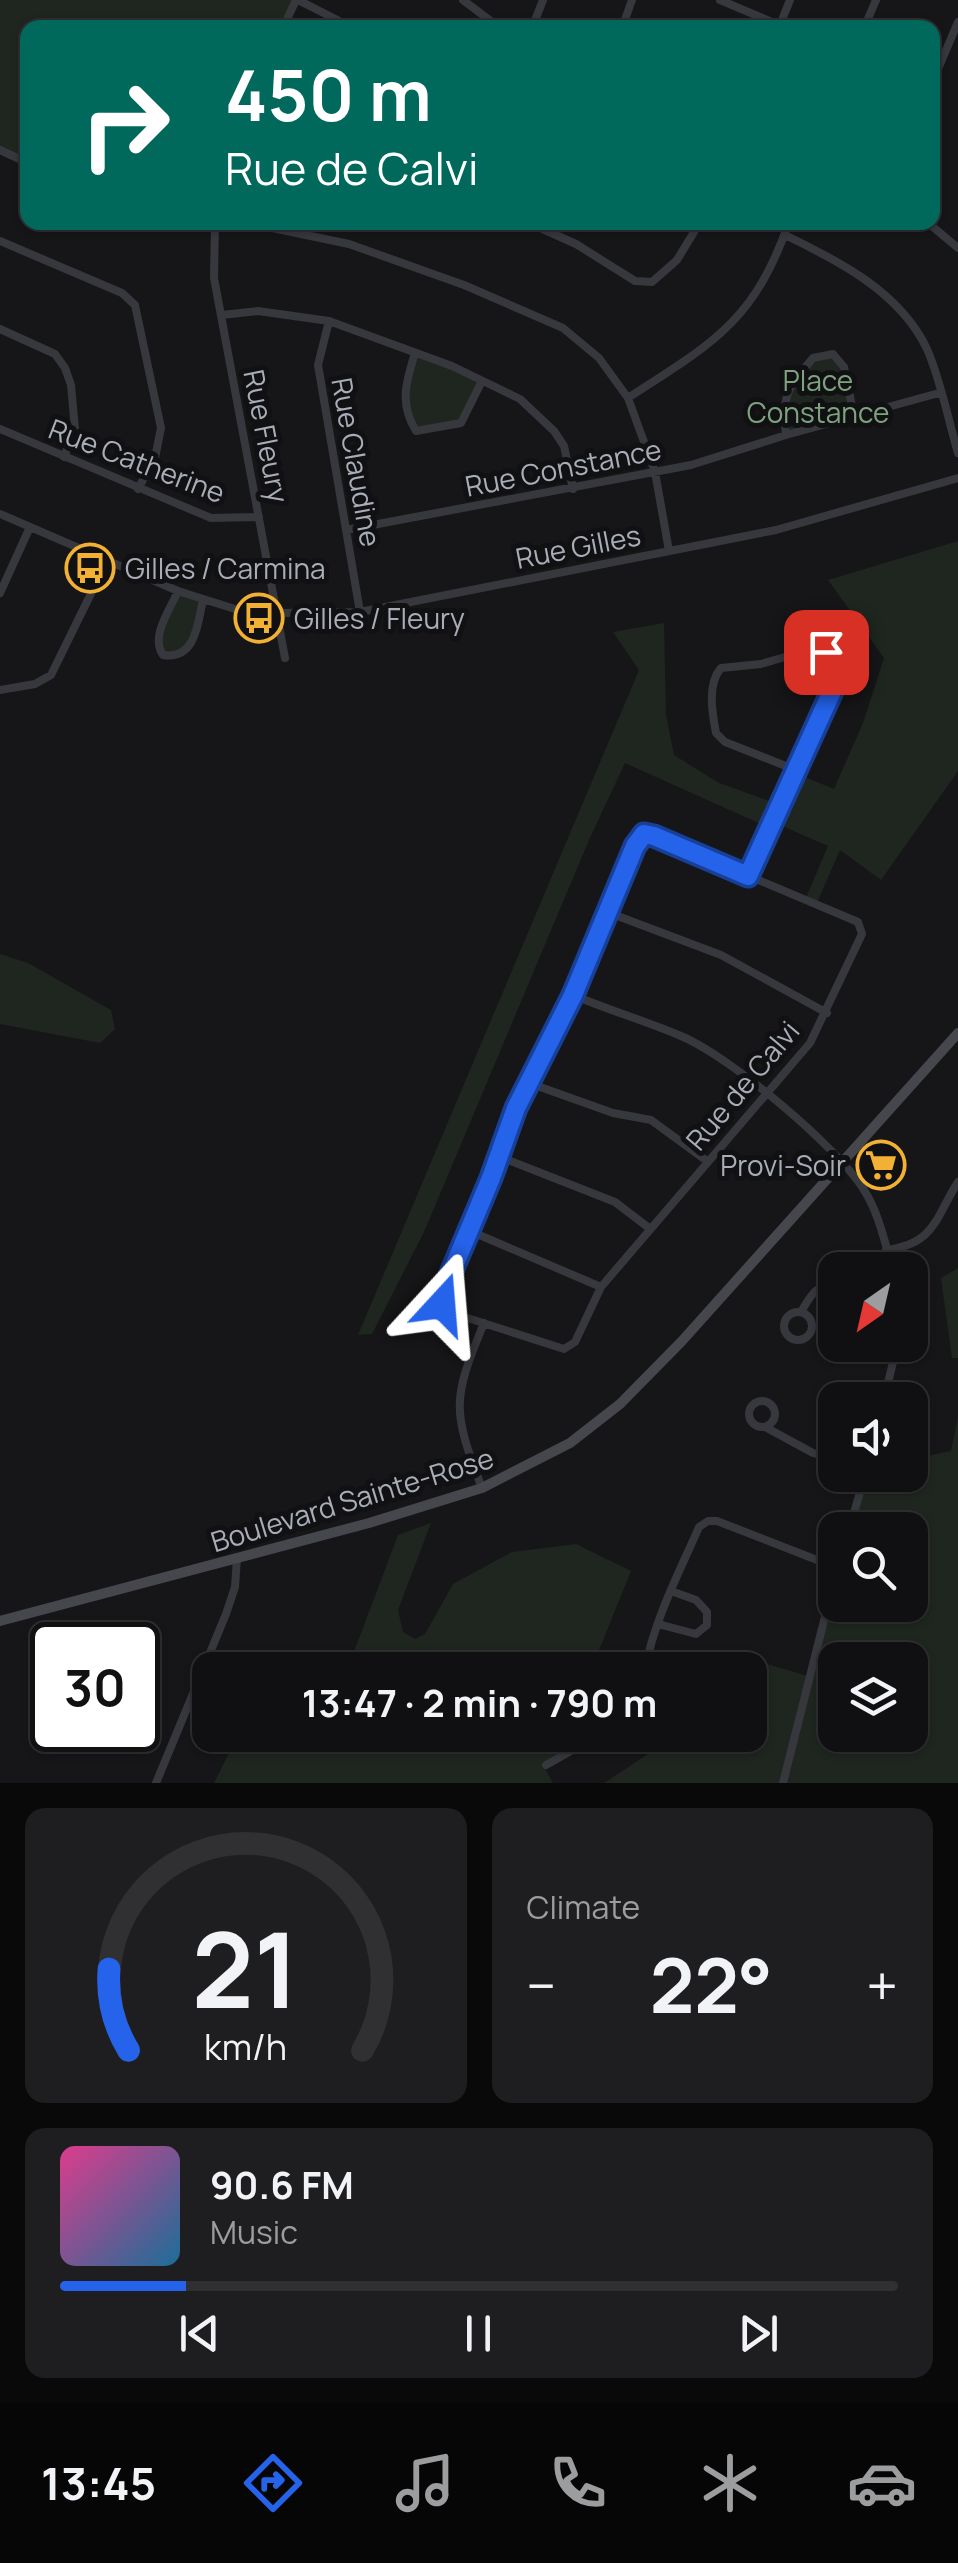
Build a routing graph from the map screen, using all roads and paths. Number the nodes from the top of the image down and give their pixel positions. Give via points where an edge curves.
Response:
1 (297, 0) edge
2 (463, 0) edge
3 (720, 0) edge
4 (484, 16) junction
5 (338, 20) edge
6 (481, 20) edge
7 (489, 20) edge
8 (768, 20) edge
9 (958, 22) edge
10 (940, 64) edge
11 (215, 230) edge
12 (305, 230) edge
13 (545, 230) edge
14 (695, 230) edge
15 (787, 230) edge
16 (958, 232) edge
17 (785, 236) junction
18 (0, 241) edge
19 (955, 244) edge
20 (222, 316) junction
21 (328, 321) junction
22 (0, 329) edge
23 (416, 353) junction
24 (482, 381) junction
25 (939, 393) junction
26 (628, 398) junction
27 (854, 416) junction
28 (0, 429) edge
29 (786, 435) junction
30 (958, 453) edge
31 (64, 458) junction
32 (654, 472) junction
33 (958, 478) edge
34 (573, 489) junction
35 (138, 490) junction
36 (0, 514) edge
37 (260, 517) junction
38 (30, 527) junction
39 (346, 530) junction
40 (669, 551) junction
41 (108, 561) junction
42 (178, 591) junction
43 (0, 594) edge
44 (202, 599) junction
45 (276, 612) junction
46 (360, 612) junction
47 (286, 658) dead end
48 (0, 690) edge
49 (796, 770) junction
50 (748, 876) junction
51 (608, 912) junction
52 (573, 995) junction
53 (827, 1014) junction
54 (958, 1033) edge
55 (529, 1083) junction
56 (767, 1093) junction
57 (498, 1156) junction
58 (707, 1161) junction
59 (842, 1163) junction
60 (958, 1182) edge
61 (649, 1228) junction
62 (470, 1231) junction
63 (886, 1250) joint
64 (601, 1287) junction
65 (818, 1287) edge
66 (801, 1312) dead end
67 (484, 1323) junction
68 (765, 1427) dead end
69 (818, 1455) edge
70 (482, 1488) junction
71 (237, 1558) junction
72 (818, 1560) edge
73 (671, 1591) junction
74 (0, 1621) edge
75 (824, 1622) edge
76 (658, 1624) junction
77 (650, 1652) edge
78 (569, 1752) edge
79 (546, 1765) dead end
80 (156, 1783) edge
81 (784, 1783) edge

1 - 5 street
2 - 4 street
3 - 8 street
4 - 6 street
4 - 7 street
9 - 10 street
11 - 20 street, Rue Fleury
12 - 26 street via 448,279 562,328 599,358
13 - 14 street via 636,281 652,282 677,260
15 - 17 street
16 - 19 street
17 - 25 street via 871,284 901,310 928,351
17 - 26 street via 748,307 709,346
18 - 35 street via 122,293 135,305 161,428
20 - 21 street via 258,310
20 - 37 street, Rue Fleury
21 - 23 street
21 - 39 street, Rue Claudine via 318,365
22 - 31 street via 55,354 65,368 75,429
23 - 24 street
23 - 24 street via 403,392 416,431 461,423
24 - 34 street via 520,399 554,431
25 - 27 street, Rue Constance
25 - 30 street
26 - 32 street
27 - 29 street, Rue Constance
27 - 29 street via 844,367 833,354 813,358 782,405
28 - 31 street, Rue Catherine
29 - 32 street, Rue Constance
31 - 35 street, Rue Catherine
32 - 34 street, Rue Constance
32 - 40 street
33 - 40 street, Rue Gilles via 776,530
34 - 39 street, Rue Constance
35 - 37 street, Rue Catherine via 211,518
36 - 38 street, Rue Gilles
37 - 45 street, Rue Fleury
38 - 41 street, Rue Gilles
38 - 43 street
39 - 46 street, Rue Claudine
40 - 46 street, Rue Gilles
41 - 42 street, Rue Gilles
41 - 48 street via 51,675
42 - 44 street, Rue Gilles
42 - 44 street via 158,635 163,655 186,651
44 - 45 street, Rue Gilles
45 - 46 street, Rue Gilles
45 - 47 street, Rue Fleury
49 - 49 street via 838,678 838,662 814,649 721,668 712,692 716,733
49 - 50 street
50 - 51 street, Rue de Calvi via 644,834
50 - 53 street, Rue de Calvi via 862,927
51 - 52 street, Rue de Calvi
51 - 53 street via 722,955
52 - 55 street, Rue de Calvi
52 - 56 street via 684,1037
53 - 56 street, Rue de Calvi
54 - 59 street, Boulevard Sainte-Rose
55 - 57 street, Rue de Calvi
55 - 58 street via 651,1120
56 - 58 street, Rue de Calvi
56 - 59 street
57 - 61 street via 616,1202
57 - 62 street, Rue de Calvi
58 - 61 street, Rue de Calvi
59 - 63 street via 866,1194
59 - 70 street, Boulevard Sainte-Rose via 620,1404 570,1443
60 - 63 street via 926,1236
61 - 64 street, Rue de Calvi
62 - 64 street
62 - 67 street, Rue de Calvi via 442,1304
64 - 67 street, Rue de Calvi via 570,1347
65 - 66 street
67 - 70 street via 458,1406
68 - 69 street
70 - 71 street, Boulevard Sainte-Rose
71 - 74 street, Boulevard Sainte-Rose
71 - 80 street via 226,1614
72 - 73 street via 708,1521 699,1527
73 - 76 street
73 - 76 street via 696,1600 707,1612 707,1626 696,1634
75 - 81 street
76 - 77 street
78 - 79 street

